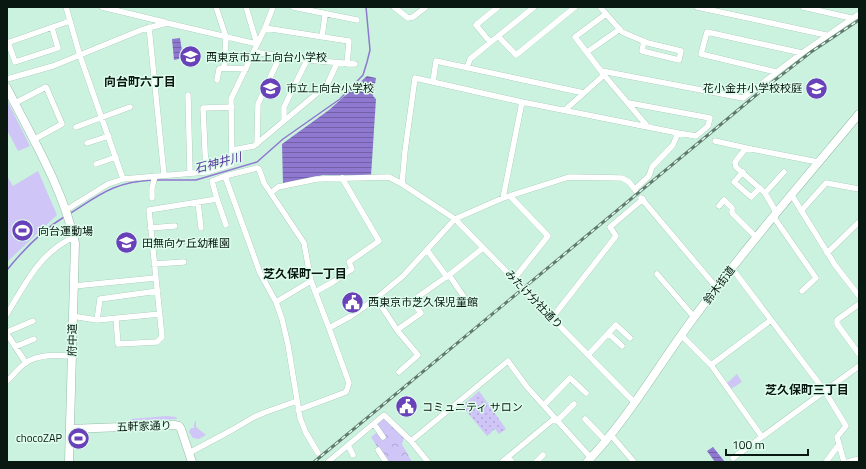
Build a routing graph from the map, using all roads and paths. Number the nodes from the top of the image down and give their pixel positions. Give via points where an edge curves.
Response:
1 (66, 7) edge
2 (102, 7) edge
3 (216, 7) edge
4 (246, 7) edge
5 (272, 7) edge
6 (293, 7) edge
7 (394, 7) edge
8 (426, 7) edge
9 (498, 7) edge
10 (534, 7) edge
11 (575, 7) edge
12 (600, 7) edge
13 (696, 7) edge
14 (803, 7) edge
15 (830, 7) edge
16 (809, 8) edge
17 (824, 12) junction
18 (325, 14) junction
19 (606, 14) junction
20 (859, 14) edge
21 (851, 18) junction
22 (357, 20) dead end
23 (70, 21) junction
24 (167, 23) junction
25 (149, 27) junction
26 (52, 28) junction
27 (265, 28) junction
28 (620, 29) junction
29 (826, 35) junction
30 (498, 36) junction
31 (226, 37) junction
32 (322, 37) junction
33 (644, 41) junction
34 (490, 42) junction
35 (8, 43) edge
36 (257, 44) junction
37 (254, 52) junction
38 (587, 52) junction
39 (802, 52) junction
40 (80, 56) junction
41 (280, 56) junction
42 (307, 60) junction
43 (337, 63) junction
44 (347, 64) junction
45 (355, 64) dead end
46 (224, 68) junction
47 (467, 68) junction
48 (246, 69) junction
49 (776, 72) junction
50 (603, 73) junction
51 (7, 79) edge
52 (217, 80) dead end
53 (433, 82) junction
54 (7, 88) edge
55 (584, 93) junction
56 (188, 95) dead end
57 (522, 102) junction
58 (15, 103) junction
59 (629, 103) junction
60 (130, 107) dead end
61 (232, 107) junction
62 (565, 110) junction
63 (859, 114) edge
64 (102, 118) junction
65 (284, 120) junction
66 (76, 127) dead end
67 (648, 127) junction
68 (678, 133) junction
69 (109, 136) junction
70 (33, 140) junction
71 (714, 141) dead end
72 (86, 143) dead end
73 (257, 144) junction
74 (746, 148) junction
75 (232, 150) junction
76 (116, 157) junction
77 (818, 162) junction
78 (96, 164) dead end
79 (206, 172) junction
80 (743, 172) junction
81 (784, 172) dead end
82 (190, 173) junction
83 (164, 175) junction
84 (155, 176) junction
85 (224, 176) junction
86 (342, 178) junction
87 (124, 179) junction
88 (402, 184) junction
89 (760, 188) junction
90 (859, 190) edge
91 (271, 193) junction
92 (765, 193) junction
93 (791, 194) junction
94 (510, 196) junction
95 (152, 198) dead end
96 (503, 198) junction
97 (216, 199) junction
98 (198, 202) junction
99 (719, 206) dead end
100 (801, 211) junction
101 (67, 213) junction
102 (775, 214) junction
103 (455, 219) junction
104 (859, 222) edge
105 (226, 225) dead end
106 (175, 226) dead end
107 (150, 228) junction
108 (201, 228) dead end
109 (74, 237) junction
110 (756, 238) junction
111 (182, 242) dead end
112 (152, 245) junction
113 (483, 248) junction
114 (427, 250) junction
115 (827, 253) junction
116 (184, 262) dead end
117 (154, 264) junction
118 (731, 268) junction
119 (657, 274) dead end
120 (448, 276) junction
121 (155, 278) junction
122 (514, 279) junction
123 (311, 281) junction
124 (74, 286) junction
125 (716, 287) junction
126 (158, 291) junction
127 (802, 291) dead end
128 (315, 292) junction
129 (859, 296) edge
130 (376, 298) junction
131 (466, 300) dead end
132 (276, 302) junction
133 (859, 304) edge
134 (7, 314) edge
135 (160, 314) junction
136 (72, 316) junction
137 (694, 317) junction
138 (552, 318) junction
139 (116, 319) junction
140 (97, 320) junction
141 (771, 320) junction
142 (33, 321) dead end
143 (329, 328) junction
144 (397, 330) junction
145 (7, 333) edge
146 (608, 333) junction
147 (681, 335) junction
148 (630, 338) dead end
149 (34, 339) dead end
150 (15, 346) junction
151 (622, 346) dead end
152 (859, 354) edge
153 (588, 355) junction
154 (71, 356) junction
155 (26, 363) junction
156 (711, 365) junction
157 (859, 366) edge
158 (399, 372) dead end
159 (7, 381) edge
160 (824, 390) junction
161 (586, 393) dead end
162 (297, 401) junction
163 (634, 402) junction
164 (574, 404) dead end
165 (544, 405) junction
166 (298, 410) junction
167 (556, 419) junction
168 (585, 419) dead end
169 (374, 424) junction
170 (70, 429) junction
171 (383, 436) dead end
172 (762, 437) junction
173 (608, 438) junction
174 (411, 441) junction
175 (348, 445) junction
176 (840, 446) junction
177 (378, 450) dead end
178 (189, 453) junction
179 (318, 453) dead end
180 (353, 455) dead end
181 (543, 455) dead end
182 (733, 458) dead end
183 (859, 459) edge
184 (510, 460) edge
185 (589, 460) edge
186 (67, 462) edge
187 (192, 462) edge
188 (326, 462) edge
189 (386, 462) edge
190 (428, 462) edge
191 (502, 462) edge
192 (536, 462) edge
193 (634, 462) edge
194 (826, 462) edge
195 (844, 462) edge
196 (848, 462) edge

1 - 23 street
2 - 24 street
3 - 31 street
4 - 36 street
5 - 27 street
6 - 18 street
7 - 8 street via 408,18
9 - 34 street via 476,25
10 - 30 street
11 - 30 street via 516,55
12 - 19 street
13 - 29 street
14 - 16 street
15 - 17 street
16 - 17 street
17 - 21 street
18 - 22 street
18 - 32 street
19 - 28 street
19 - 38 street via 575,38
20 - 21 street
21 - 29 street
23 - 26 street
23 - 40 street
24 - 25 street
24 - 31 street
25 - 40 street
25 - 83 street
26 - 35 street
26 - 35 street via 58,48 15,62
27 - 32 street
27 - 36 street
28 - 33 street
28 - 38 street
29 - 39 street
30 - 34 street
31 - 36 street
31 - 46 street
32 - 44 street via 349,41
33 - 33 street via 642,51 679,60 681,51
34 - 47 street via 470,59
36 - 37 street
37 - 41 street
37 - 48 street
38 - 50 street
39 - 49 street
39 - 49 street via 707,32 701,54
40 - 51 street
40 - 64 street
41 - 42 street
41 - 73 street via 258,104
42 - 43 street
42 - 65 street via 284,106
43 - 44 street
43 - 65 street via 327,85
44 - 45 street
46 - 48 street
46 - 52 street via 218,70
47 - 53 street via 436,61
47 - 55 street
48 - 61 street via 231,98
49 - 50 street via 743,98
50 - 55 street
50 - 59 street
53 - 57 street
53 - 88 street via 415,78
54 - 58 street, 府中道
55 - 62 street
56 - 82 street
57 - 62 street
57 - 96 street
58 - 70 street, 府中道
58 - 70 street via 46,87 62,124
59 - 67 street
59 - 68 street via 710,118 708,126 696,136
60 - 64 street
61 - 75 street
61 - 79 street via 203,108
62 - 67 street
63 - 77 street, 鈴木街道
64 - 66 street
64 - 69 street
65 - 73 street
67 - 68 street
68 - 94 street via 673,145 635,190 622,178 569,177
69 - 72 street
69 - 76 street
70 - 101 street, 府中道
71 - 74 street
73 - 75 street
74 - 77 street
74 - 80 street via 735,162 736,167
75 - 79 street via 232,164
76 - 78 street
76 - 87 street
77 - 93 street, 鈴木街道
79 - 82 street
80 - 89 street
80 - 89 street via 734,182 751,197
81 - 92 street
82 - 83 street
83 - 84 street
84 - 87 street
84 - 95 street
85 - 91 street via 257,168
85 - 97 street via 212,181
85 - 132 street via 260,273
86 - 88 street, みたけ分社通り via 389,177
86 - 91 street, みたけ分社通り via 317,179 278,186
86 - 128 street via 379,241 348,262 352,268
87 - 101 street via 108,184
88 - 103 street, みたけ分社通り
89 - 92 street
90 - 100 street via 826,183
91 - 123 street via 304,243
92 - 102 street
93 - 100 street
93 - 102 street, 鈴木街道
94 - 96 street
94 - 122 street via 548,236
96 - 103 street
97 - 98 street
97 - 105 street
98 - 107 street via 149,210
98 - 108 street
99 - 110 street via 726,198 732,213
100 - 115 street
101 - 109 street, 府中道
102 - 110 street, 鈴木街道
102 - 127 street via 816,278
103 - 113 street, みたけ分社通り
103 - 114 street
104 - 115 street
106 - 107 street
107 - 112 street
109 - 124 street, 府中道
109 - 134 street via 55,247 38,264
110 - 118 street, 鈴木街道
111 - 112 street
112 - 117 street
113 - 120 street
113 - 122 street, みたけ分社通り
114 - 120 street
114 - 130 street via 403,276
115 - 129 street
116 - 117 street
117 - 121 street
118 - 125 street, 鈴木街道
118 - 141 street
119 - 137 street
120 - 131 street
120 - 144 street via 412,301 421,313
121 - 124 street
121 - 126 street
122 - 138 street, みたけ分社通り
123 - 128 street
123 - 132 street
124 - 136 street, 府中道
125 - 137 street, 鈴木街道
125 - 138 street via 642,198 610,227 616,236
126 - 135 street
126 - 140 street via 100,299
128 - 143 street
130 - 143 street
130 - 144 street
132 - 162 street via 288,345
133 - 152 street via 837,320 836,324
135 - 139 street
135 - 139 street via 162,337 157,342 118,344
136 - 140 street
136 - 154 street, 府中道
137 - 147 street, 鈴木街道
138 - 153 street, みたけ分社通り
139 - 140 street
141 - 156 street
141 - 160 street
142 - 145 street
143 - 166 street via 349,383 346,392
144 - 158 street via 418,355
145 - 150 street
146 - 148 street via 616,325
146 - 151 street
146 - 153 street
147 - 156 street
147 - 163 street, 鈴木街道
149 - 150 street
150 - 155 street
153 - 163 street, みたけ分社通り
154 - 155 street via 49,355
154 - 170 street, 府中道
155 - 159 street
156 - 172 street
157 - 160 street
160 - 172 street
160 - 176 street via 846,426 837,437
161 - 165 street via 570,378
162 - 166 street
162 - 178 street via 254,417
163 - 173 street, 鈴木街道
164 - 167 street
165 - 167 street
165 - 174 street via 508,361
166 - 179 street via 306,433
167 - 184 street
167 - 185 street
168 - 173 street
169 - 171 street
169 - 174 street via 384,415
169 - 175 street
170 - 178 street, 五軒家通り via 179,426
170 - 186 street, 府中道
172 - 182 street
173 - 185 street, 鈴木街道
173 - 193 street
174 - 190 street
175 - 180 street
175 - 188 street
176 - 194 street
176 - 195 street
177 - 189 street
178 - 187 street, 五軒家通り
181 - 192 street
183 - 196 street
184 - 191 street

